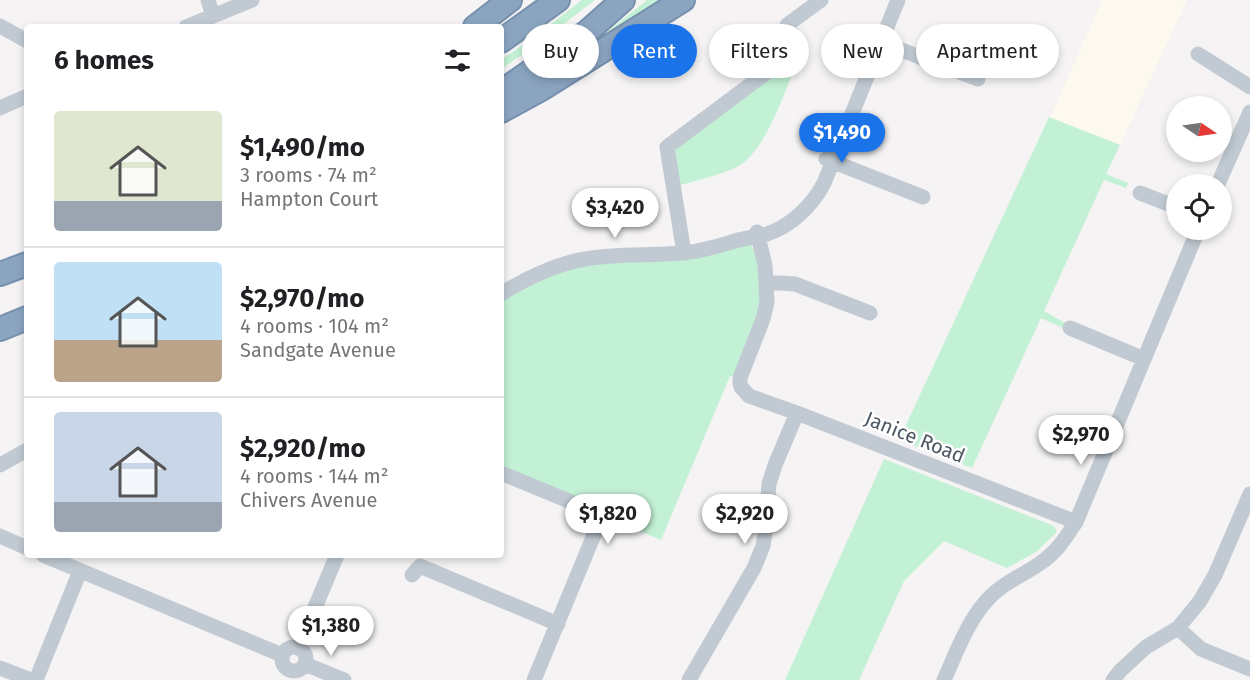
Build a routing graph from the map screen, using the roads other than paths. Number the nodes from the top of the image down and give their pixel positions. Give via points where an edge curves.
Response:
1 (208, 0) edge
2 (252, 0) edge
3 (510, 0) edge
4 (558, 0) edge
5 (623, 0) edge
6 (683, 0) edge
7 (821, 0) edge
8 (888, 0) edge
9 (898, 0) edge
10 (213, 16) junction
11 (193, 24) edge
12 (479, 24) edge
13 (882, 24) edge
14 (886, 24) edge
15 (0, 26) edge
16 (24, 39) edge
17 (504, 39) edge
18 (904, 51) edge
19 (1198, 54) dead end
20 (863, 78) edge
21 (978, 79) dead end
22 (1250, 87) edge
23 (504, 90) edge
24 (24, 97) edge
25 (0, 108) edge
26 (504, 109) edge
27 (1250, 112) edge
28 (830, 161) junction
29 (1222, 174) edge
30 (1140, 193) dead end
31 (923, 197) dead end
32 (1166, 203) edge
33 (754, 235) junction
34 (1194, 240) edge
35 (684, 253) junction
36 (24, 265) edge
37 (0, 274) edge
38 (766, 283) junction
39 (504, 292) edge
40 (870, 313) dead end
41 (24, 319) edge
42 (1070, 328) dead end
43 (0, 329) edge
44 (1144, 359) junction
45 (797, 413) junction
46 (24, 452) edge
47 (0, 465) edge
48 (504, 474) edge
49 (1250, 494) edge
50 (1246, 514) edge
51 (1076, 522) junction
52 (0, 536) edge
53 (24, 547) edge
54 (50, 558) edge
55 (336, 558) edge
56 (417, 565) edge
57 (80, 570) junction
58 (558, 624) junction
59 (1178, 628) junction
60 (298, 648) junction
61 (282, 655) junction
62 (304, 664) junction
63 (0, 668) edge
64 (1250, 669) edge
65 (287, 675) edge
66 (31, 680) edge
67 (36, 680) edge
68 (344, 680) edge
69 (534, 680) edge
70 (689, 680) edge
71 (944, 680) edge
72 (1113, 680) edge

1 - 10 street
2 - 10 street
3 - 12 highway
4 - 17 highway
5 - 23 highway via 587,32
6 - 26 highway
7 - 35 street via 786,25 798,45 795,51 667,147
8 - 13 street
9 - 14 street
10 - 11 street
15 - 16 street
18 - 21 street
19 - 22 street
20 - 28 street
24 - 25 street
27 - 29 street
28 - 31 street
28 - 33 street via 822,187 800,209
30 - 32 street
33 - 35 street
33 - 38 street
34 - 44 street
35 - 39 street via 584,259 541,273
36 - 37 highway
38 - 40 street via 795,284
38 - 45 street, Janice Road via 765,312 740,383 749,396
41 - 43 highway
42 - 44 street
44 - 51 street
45 - 51 street, Janice Road
45 - 70 street via 769,484 763,546
46 - 47 street
48 - 58 street via 588,509 596,519 596,530
49 - 50 street
50 - 59 street via 1200,601
51 - 71 street via 1063,542 1040,564 992,595 965,635
52 - 53 street
54 - 57 street
55 - 60 street
56 - 58 street
57 - 61 street
57 - 67 street
58 - 69 street
59 - 64 street via 1201,649
59 - 72 street via 1146,647
60 - 61 street via 291,647
60 - 62 street via 305,655
61 - 65 street
62 - 65 street
62 - 68 street
63 - 66 street

